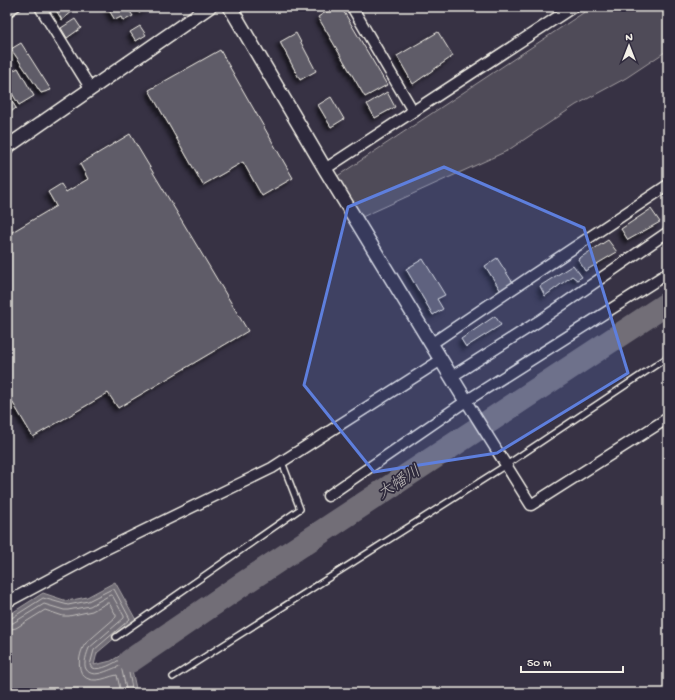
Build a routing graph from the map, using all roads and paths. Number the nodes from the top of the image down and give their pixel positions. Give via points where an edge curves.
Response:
1 (18, 7) edge
2 (40, 7) edge
3 (209, 7) edge
4 (230, 7) edge
5 (352, 7) edge
6 (573, 7) edge
7 (7, 15) edge
8 (92, 89) junction
9 (413, 111) junction
10 (7, 147) edge
11 (325, 169) junction
12 (668, 185) edge
13 (668, 232) edge
14 (668, 273) edge
15 (431, 344) junction
16 (668, 356) edge
17 (441, 360) junction
18 (451, 377) junction
19 (466, 402) junction
20 (668, 418) edge
21 (282, 462) junction
22 (506, 465) junction
23 (328, 496) dead end
24 (7, 602) edge
25 (116, 637) dead end
26 (173, 677) dead end

1 - 7 lane
2 - 8 street
3 - 8 street
4 - 11 street
5 - 9 street
6 - 9 street
8 - 10 street
9 - 11 street
11 - 15 street
12 - 15 street
13 - 18 street via 539,321
14 - 19 street
15 - 17 street
16 - 22 lane
17 - 18 street
17 - 21 street
18 - 19 street
19 - 22 street
19 - 23 street
20 - 22 street via 531,505
21 - 24 street via 104,550
21 - 25 lane via 300,509
22 - 26 lane

